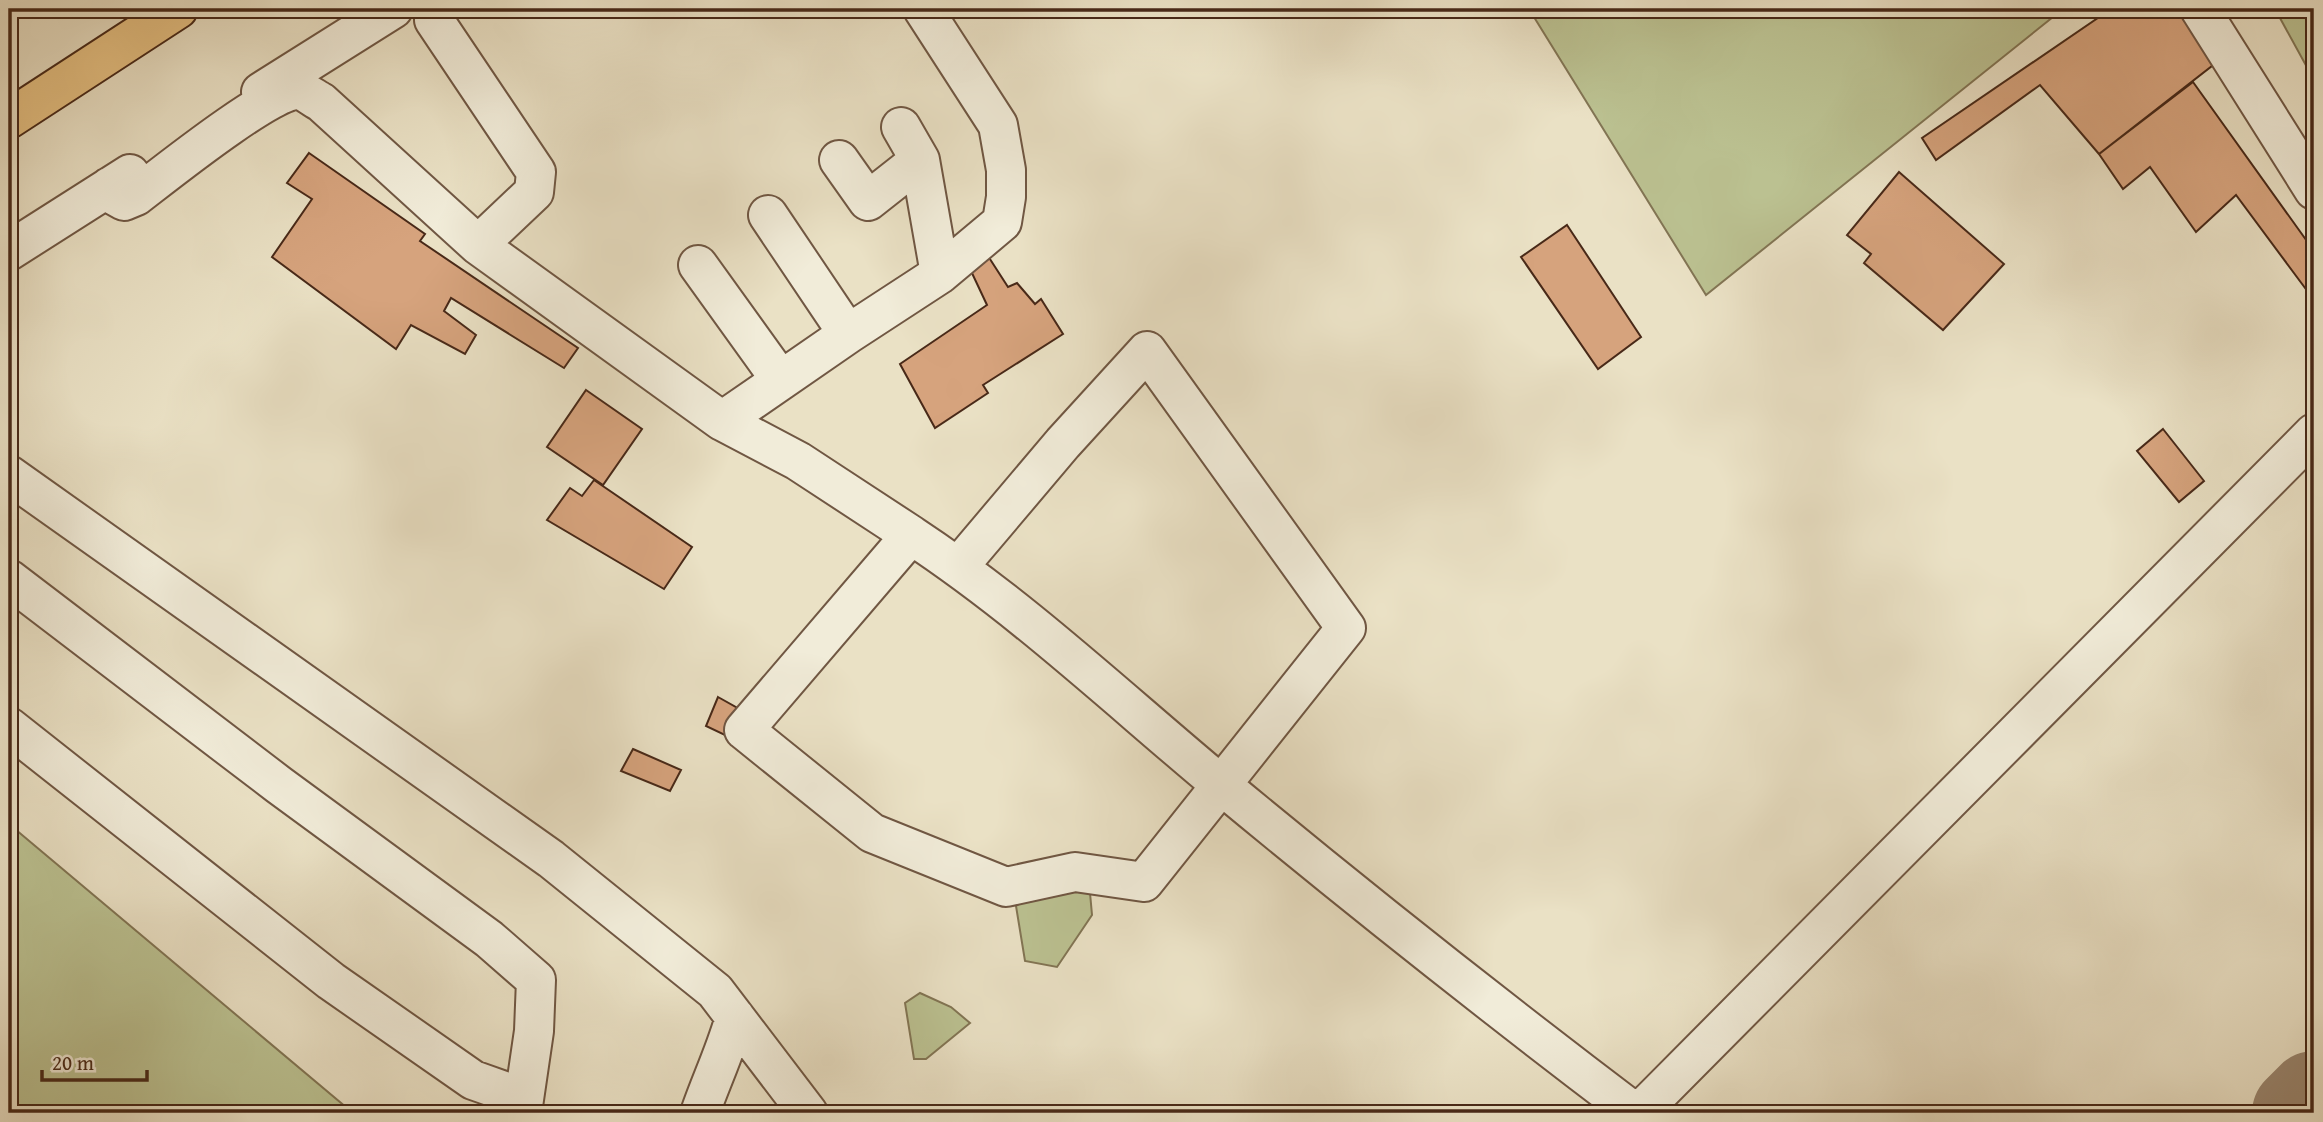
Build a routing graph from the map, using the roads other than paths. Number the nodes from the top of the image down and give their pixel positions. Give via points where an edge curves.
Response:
1 (178, 9) edge
2 (393, 9) edge
3 (923, 9) edge
4 (2200, 9) edge
5 (434, 20) dead end
6 (9, 119) edge
7 (901, 127) dead end
8 (839, 160) dead end
9 (919, 160) junction
10 (2314, 190) edge
11 (94, 198) junction
12 (768, 215) dead end
13 (478, 245) junction
14 (9, 251) edge
15 (698, 265) dead end
16 (940, 274) junction
17 (848, 334) junction
18 (780, 379) junction
19 (722, 421) junction
20 (2314, 433) edge
21 (9, 475) edge
22 (911, 535) junction
23 (959, 566) junction
24 (9, 579) edge
25 (9, 727) edge
26 (1221, 785) junction
27 (736, 1017) junction
28 (523, 1105) edge
29 (701, 1113) edge
30 (808, 1113) edge
31 (1637, 1113) edge

1 - 6 highway
2 - 11 street
3 - 16 street via 998,125 1006,170 1002,222
4 - 10 street
5 - 13 street via 536,172 534,192
7 - 9 street
8 - 9 street via 868,201
9 - 16 street
11 - 13 street via 124,201 136,196 224,130 283,92 298,90 321,103
11 - 14 street
12 - 17 street
13 - 19 street
15 - 18 street
16 - 17 street
17 - 18 street
18 - 19 street
19 - 22 street via 798,461
20 - 31 street
21 - 27 street via 551,859 715,991
22 - 23 street
22 - 26 street via 744,730 808,783 872,833 1006,887 1075,872 1144,882
23 - 26 street
23 - 26 street via 1147,351 1346,628
24 - 28 street via 536,979
25 - 28 street via 331,981 473,1080
26 - 31 street via 1487,1001
27 - 29 street
27 - 30 street

